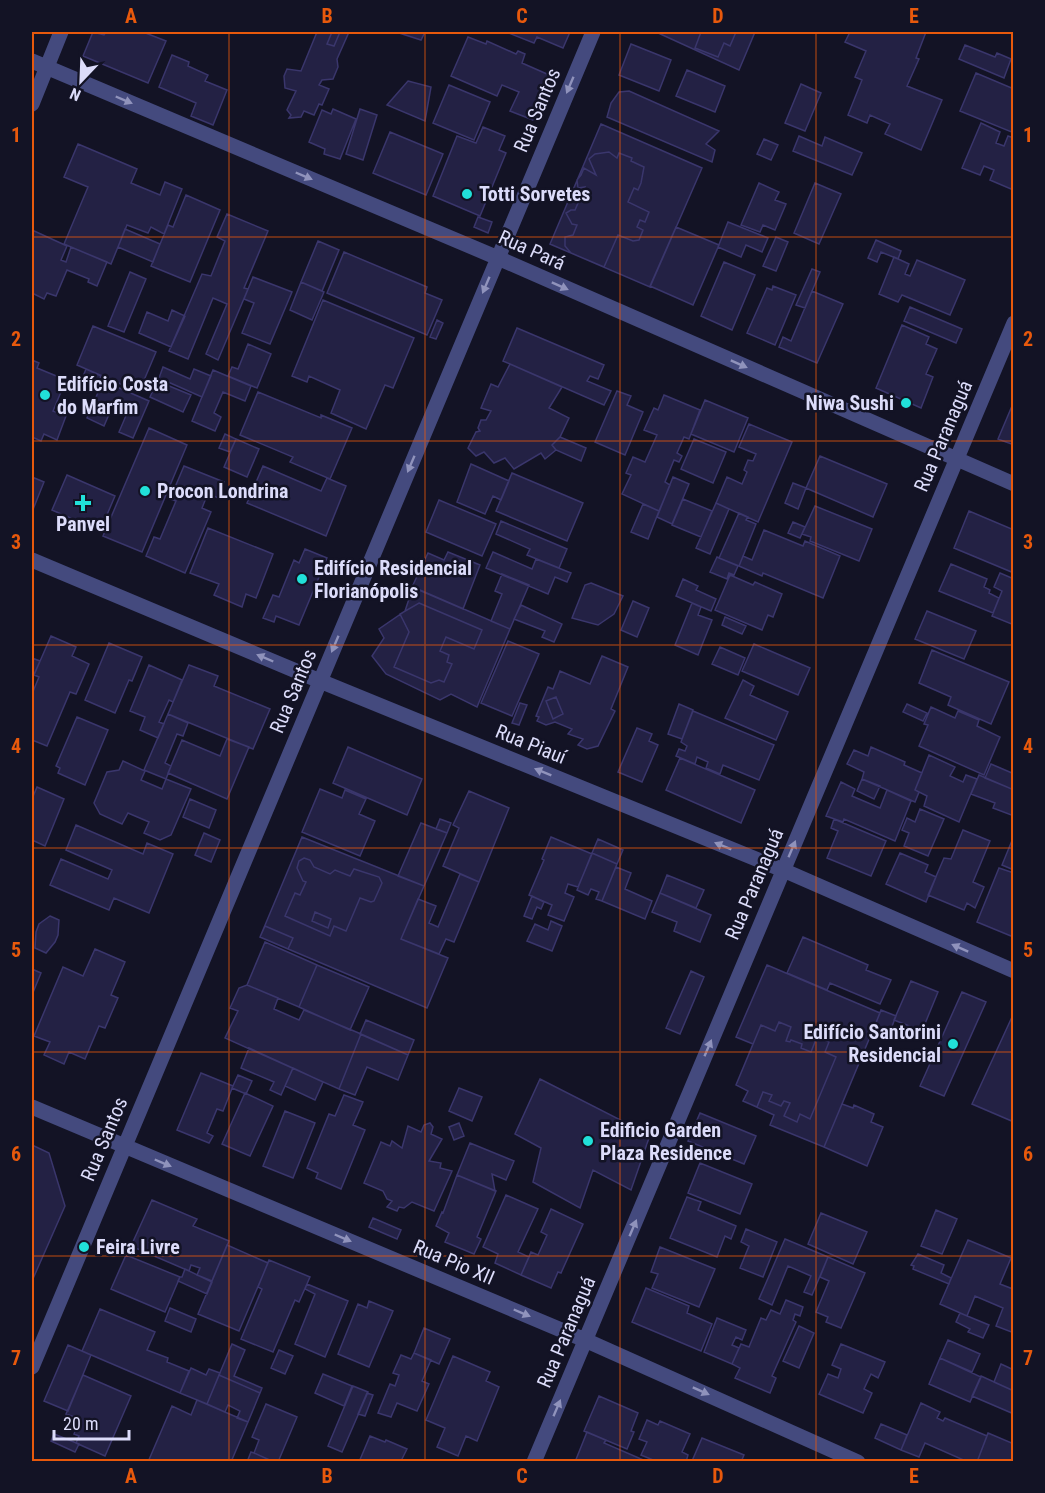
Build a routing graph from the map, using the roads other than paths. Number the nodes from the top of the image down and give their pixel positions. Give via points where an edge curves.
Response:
1 (61, 32) edge
2 (593, 32) edge
3 (39, 64) edge
4 (32, 104) edge
5 (498, 258) junction
6 (1014, 323) edge
7 (956, 460) junction
8 (1014, 484) edge
9 (32, 560) edge
10 (320, 681) junction
11 (783, 870) junction
12 (1014, 971) edge
13 (32, 1107) edge
14 (124, 1146) junction
15 (585, 1340) junction
16 (32, 1367) edge
17 (534, 1461) edge
18 (858, 1461) edge

1 - 3 street
2 -> 5 street, Rua Santos
3 - 4 street
3 -> 5 street, Rua Pará
5 -> 7 street, Rua Pará
5 -> 10 street, Rua Santos
6 - 7 street, Rua Paranaguá
7 - 8 street, Rua Pará
11 -> 7 street, Rua Paranaguá
10 -> 9 street, Rua Piauí
11 -> 10 street, Rua Piauí
10 - 14 street, Rua Santos
12 -> 11 street, Rua Piauí
15 -> 11 street, Rua Paranaguá
13 - 14 street, Rua Pio XII
14 -> 15 street, Rua Pio XII
14 - 16 street, Rua Santos
17 -> 15 street, Rua Paranaguá
15 -> 18 street, Rua Pio XII

